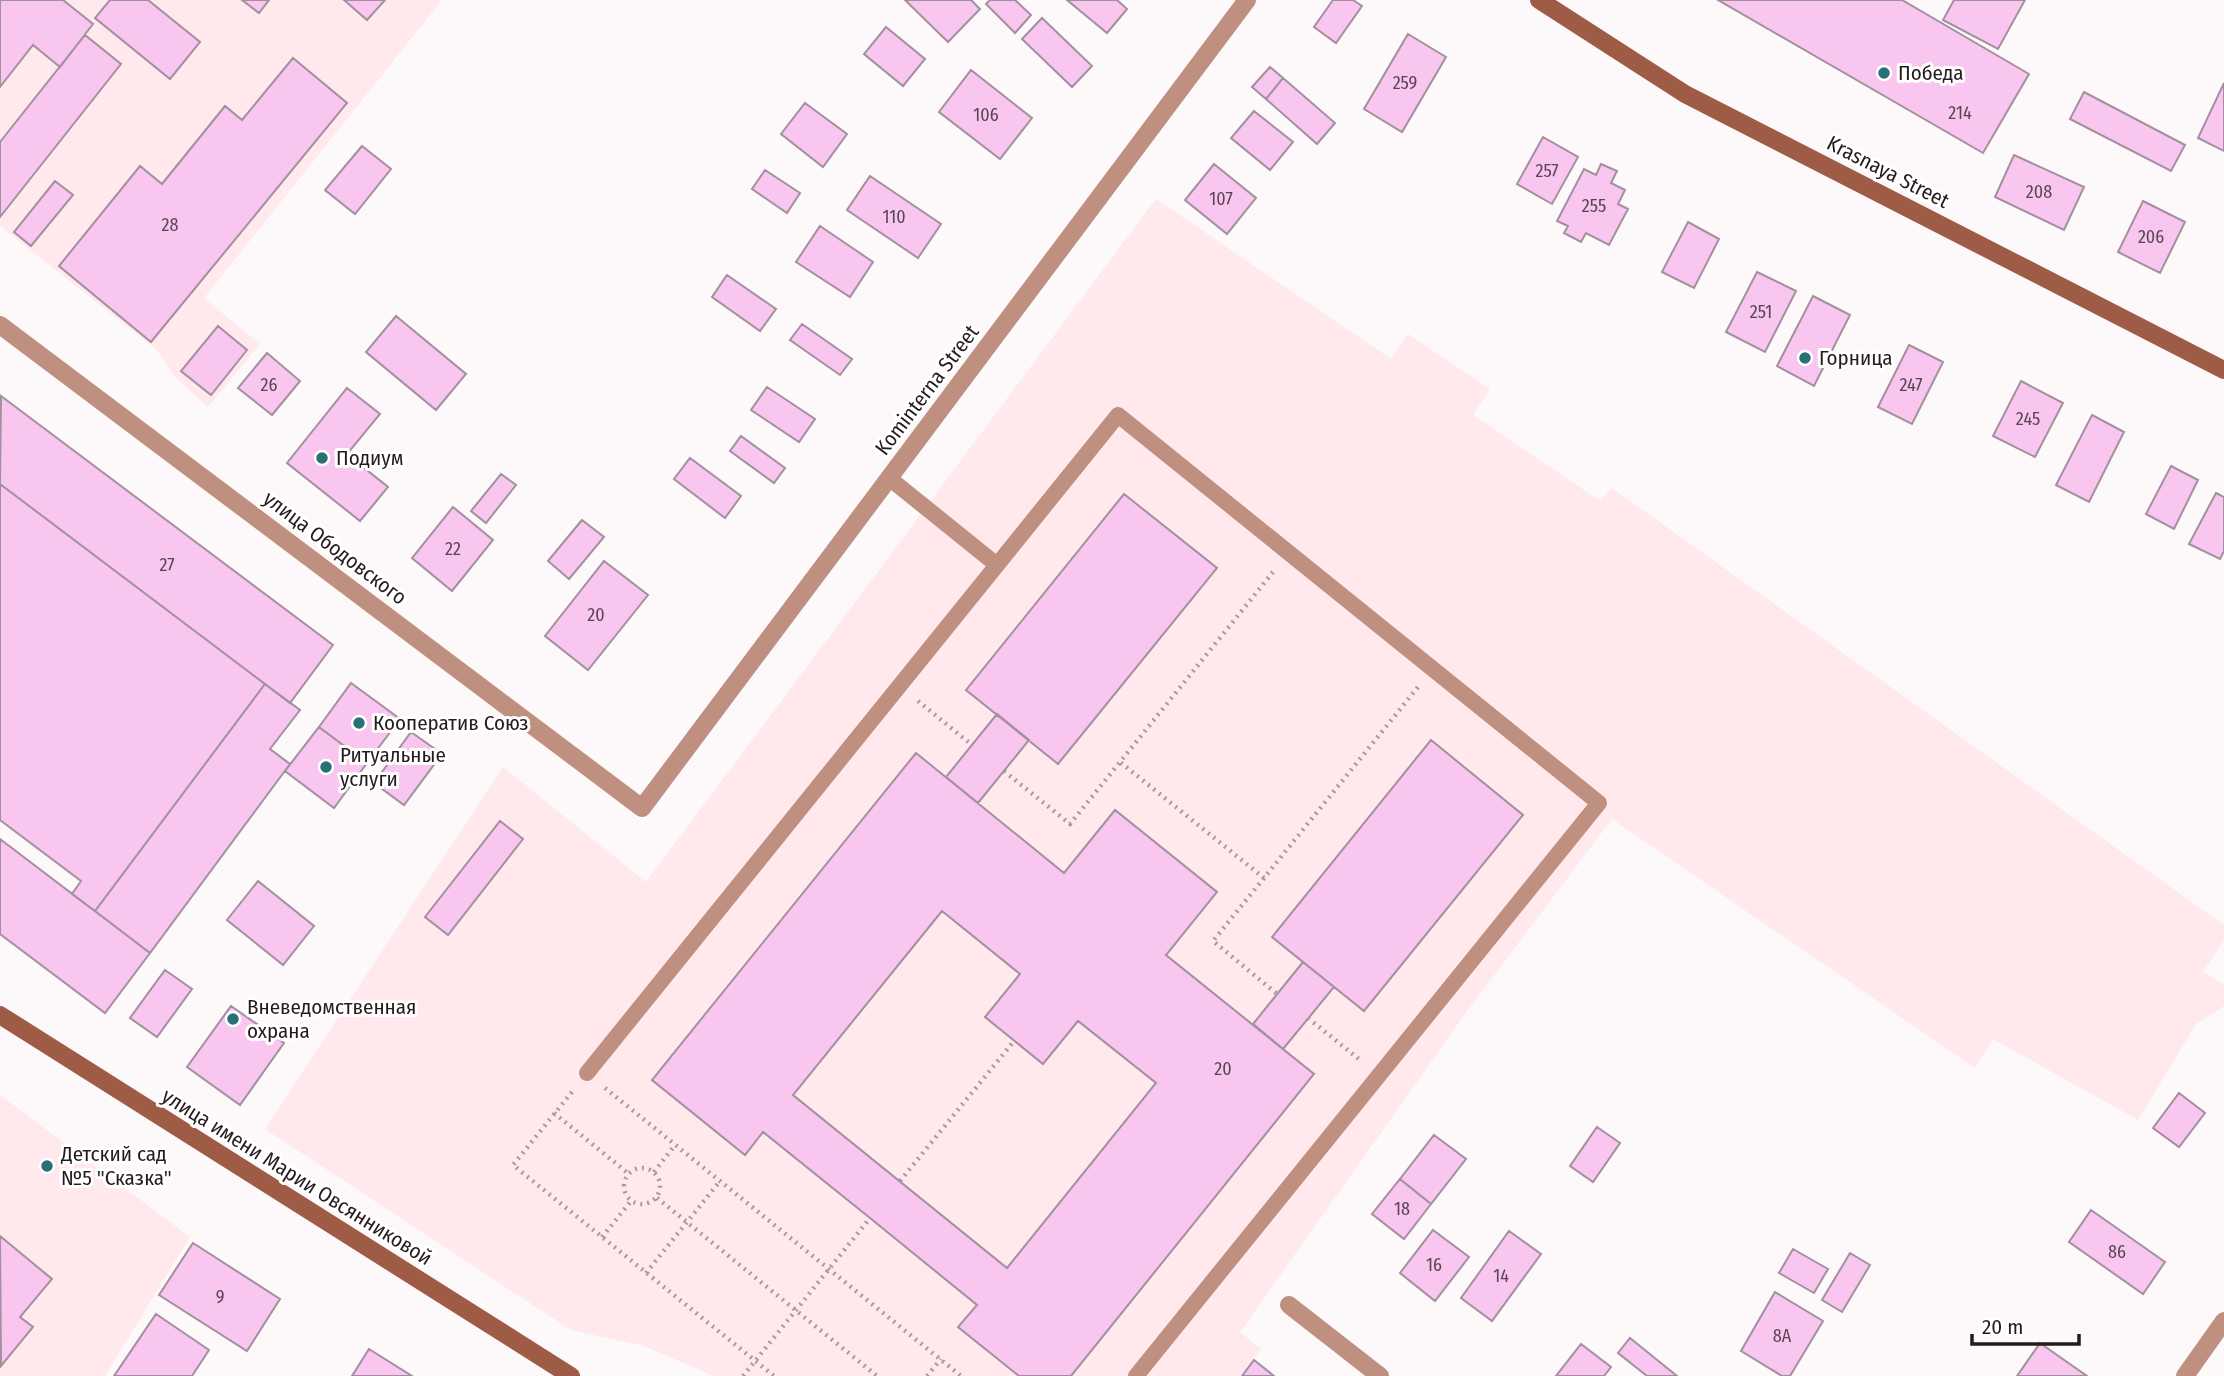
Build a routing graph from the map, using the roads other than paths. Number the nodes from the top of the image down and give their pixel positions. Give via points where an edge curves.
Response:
1 (1247, 0) edge
2 (1539, 0) edge
3 (0, 325) edge
4 (2224, 370) edge
5 (889, 478) junction
6 (998, 565) junction
7 (642, 808) joint
8 (0, 1015) edge
9 (587, 1073) road end
10 (1289, 1305) dead end
11 (2224, 1321) edge
12 (571, 1376) edge
13 (1136, 1376) edge
14 (1380, 1376) edge
15 (2185, 1376) edge

1 - 5 street, Kominterna Street
2 - 4 main road, Krasnaya Street via 1685,93
3 - 7 street, улица Ободовского
5 - 6 lane
5 - 7 street, Kominterna Street
6 - 9 lane
6 - 13 lane via 1118,415 1599,803
8 - 12 main road, улица имени Марии Овсянниковой
10 - 14 street
11 - 15 street

